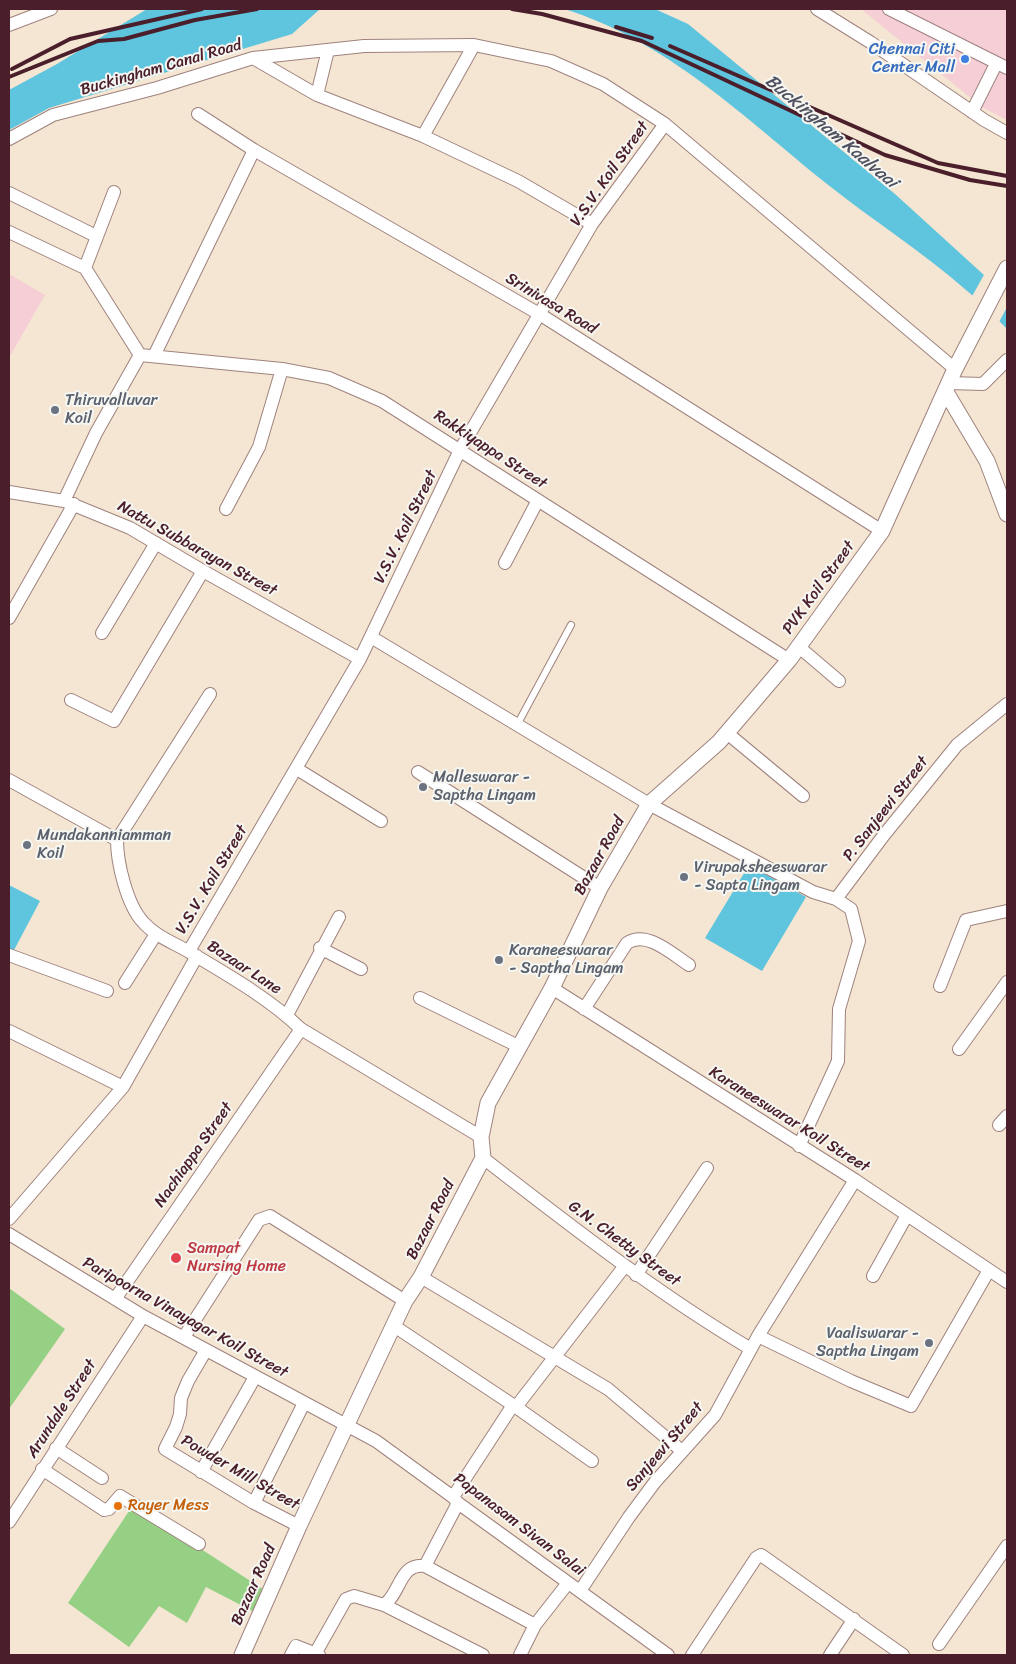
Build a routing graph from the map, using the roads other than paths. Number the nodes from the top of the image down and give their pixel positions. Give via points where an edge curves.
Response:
1 (51, 9) edge
2 (817, 9) edge
3 (888, 9) edge
4 (9, 24) edge
5 (474, 45) junction
6 (328, 50) junction
7 (253, 58) junction
8 (1002, 66) edge
9 (317, 95) junction
10 (972, 112) junction
11 (198, 114) dead end
12 (665, 124) junction
13 (1007, 133) edge
14 (423, 136) junction
15 (9, 139) edge
16 (254, 150) junction
17 (114, 192) dead end
18 (9, 193) edge
19 (592, 224) junction
20 (9, 232) edge
21 (96, 236) junction
22 (85, 268) junction
23 (1007, 268) edge
24 (541, 315) junction
25 (140, 355) junction
26 (154, 356) junction
27 (1007, 360) edge
28 (282, 369) junction
29 (955, 369) junction
30 (948, 388) junction
31 (460, 450) junction
32 (9, 492) edge
33 (538, 500) junction
34 (69, 502) junction
35 (226, 510) dead end
36 (1007, 514) edge
37 (882, 531) junction
38 (156, 543) junction
39 (505, 564) dead end
40 (203, 571) junction
41 (9, 618) edge
42 (571, 625) dead end
43 (102, 633) dead end
44 (371, 637) junction
45 (799, 647) junction
46 (360, 659) junction
47 (789, 660) junction
48 (839, 681) dead end
49 (210, 694) dead end
50 (71, 700) dead end
51 (1007, 704) edge
52 (517, 725) junction
53 (727, 732) junction
54 (297, 769) junction
55 (418, 772) dead end
56 (9, 780) edge
57 (803, 796) dead end
58 (649, 804) junction
59 (381, 820) dead end
60 (117, 840) junction
61 (600, 888) junction
62 (836, 899) junction
63 (1007, 911) edge
64 (339, 917) dead end
65 (156, 934) junction
66 (320, 948) junction
67 (9, 954) edge
68 (193, 954) junction
69 (689, 965) dead end
70 (361, 969) dead end
71 (1007, 982) edge
72 (125, 984) dead end
73 (940, 986) dead end
74 (552, 988) junction
75 (107, 992) dead end
76 (420, 998) dead end
77 (584, 1009) junction
78 (287, 1015) junction
79 (301, 1029) junction
80 (9, 1031) edge
81 (520, 1047) junction
82 (959, 1049) dead end
83 (123, 1087) junction
84 (481, 1137) junction
85 (799, 1146) junction
86 (483, 1158) junction
87 (706, 1168) dead end
88 (855, 1180) junction
89 (907, 1215) junction
90 (9, 1219) edge
91 (9, 1234) edge
92 (624, 1267) junction
93 (989, 1270) junction
94 (636, 1275) junction
95 (873, 1276) dead end
96 (421, 1277) junction
97 (1007, 1282) edge
98 (114, 1299) junction
99 (406, 1301) junction
100 (143, 1316) junction
101 (394, 1326) junction
102 (758, 1336) junction
103 (184, 1337) junction
104 (752, 1349) junction
105 (206, 1350) junction
106 (555, 1357) junction
107 (255, 1377) junction
108 (304, 1403) junction
109 (515, 1406) junction
110 (348, 1426) junction
111 (56, 1448) junction
112 (682, 1451) junction
113 (592, 1461) dead end
114 (42, 1469) junction
115 (202, 1472) junction
116 (102, 1478) dead end
117 (455, 1500) junction
118 (254, 1503) junction
119 (12, 1508) edge
120 (9, 1522) edge
121 (299, 1526) junction
122 (199, 1544) dead end
123 (1007, 1546) edge
124 (426, 1566) junction
125 (568, 1583) junction
126 (580, 1591) junction
127 (384, 1604) junction
128 (854, 1619) junction
129 (535, 1625) junction
130 (939, 1644) dead end
131 (317, 1654) edge
132 (242, 1655) edge
133 (291, 1655) edge
134 (484, 1655) edge
135 (520, 1655) edge
136 (668, 1655) edge
137 (692, 1655) edge
138 (830, 1655) edge
139 (903, 1655) edge

1 - 4 street
2 - 10 street
3 - 8 street
5 - 6 street, Buckingham Canal Road via 364,46
5 - 12 street, Buckingham Canal Road via 551,61 603,84
5 - 14 street
6 - 7 street, Buckingham Canal Road
6 - 9 street
7 - 9 street
7 - 15 street, Buckingham Canal Road via 157,88 53,115
8 - 10 street
9 - 14 street
10 - 13 street
11 - 16 street, Srinivasa Road
12 - 19 street, V.S.V. Koil Street
12 - 29 street, Buckingham Canal Road
14 - 19 street via 518,181
16 - 24 street, Srinivasa Road
16 - 26 street
17 - 21 street
18 - 21 street
19 - 24 street, V.S.V. Koil Street
20 - 22 street
21 - 22 street
22 - 25 street
23 - 29 street, PVK Koil Street
24 - 31 street, V.S.V. Koil Street
24 - 37 street, Srinivasa Road
25 - 26 street, Rakkiyappa Street
25 - 34 street via 96,433
26 - 28 street, Rakkiyappa Street
27 - 30 street via 983,384
28 - 31 street, Rakkiyappa Street via 329,378 382,400
28 - 35 street via 258,447
29 - 30 street, PVK Koil Street
30 - 36 street via 988,461
30 - 37 street, PVK Koil Street
31 - 33 street, Rakkiyappa Street
31 - 44 street, V.S.V. Koil Street
32 - 34 street, Nattu Subbarayan Street
33 - 39 street
33 - 47 street, Rakkiyappa Street
34 - 38 street, Nattu Subbarayan Street
34 - 41 street
37 - 45 street, PVK Koil Street
38 - 40 street, Nattu Subbarayan Street
38 - 43 street
40 - 46 street, Nattu Subbarayan Street
40 - 50 street via 114,722
42 - 52 lane
44 - 46 street, V.S.V. Koil Street
44 - 52 street
45 - 47 street, PVK Koil Street
45 - 48 street
46 - 54 street, V.S.V. Koil Street
47 - 53 street, PVK Koil Street
49 - 60 street
51 - 62 street, P. Sanjeevi Street via 957,746
52 - 58 street
53 - 57 street
53 - 58 street, PVK Koil Street
54 - 59 street
54 - 68 street, V.S.V. Koil Street
55 - 61 street
56 - 60 street
58 - 61 street, Bazaar Road
58 - 62 street via 813,892
60 - 65 street, Bazaar Lane via 117,856 134,909
61 - 74 street, Bazaar Road
62 - 85 street via 852,909 859,941 839,1009 838,1061
63 - 73 street via 966,920
64 - 66 street
65 - 68 street, Bazaar Lane
65 - 72 street
66 - 70 street
66 - 78 street
67 - 75 street
68 - 78 street, Bazaar Lane
68 - 83 street, V.S.V. Koil Street
69 - 77 street via 646,938 632,939
71 - 82 street
74 - 77 street, Karaneeswarar Koil Street
74 - 81 street, Bazaar Road
76 - 81 street
77 - 85 street, Karaneeswarar Koil Street
78 - 79 street, Bazaar Lane
79 - 84 street, Bazaar Lane
79 - 98 street, Nachiappa Street
80 - 83 street
81 - 84 street, Bazaar Road via 488,1103
83 - 90 street, V.S.V. Koil Street
84 - 86 street, Bazaar Road
85 - 88 street, Karaneeswarar Koil Street
86 - 92 street, G.N. Chetty Street
86 - 96 street, Bazaar Road
87 - 94 street
88 - 89 street, Karaneeswarar Koil Street
88 - 102 street, Sanjeevi Street
89 - 93 street, Karaneeswarar Koil Street
89 - 95 street
91 - 98 street, Paripoorna Vinayagar Koil Street
92 - 94 street, G.N. Chetty Street
92 - 106 street
93 - 97 street, Karaneeswarar Koil Street
93 - 102 street via 911,1406
94 - 104 street, G.N. Chetty Street
96 - 99 street, Bazaar Road
96 - 106 street
98 - 100 street, Paripoorna Vinayagar Koil Street
99 - 101 street, Bazaar Road
99 - 103 street via 270,1216 258,1220
100 - 103 street, Paripoorna Vinayagar Koil Street
100 - 111 street, Arundale Street
101 - 109 street
101 - 110 street, Bazaar Road
102 - 104 street, Sanjeevi Street
103 - 105 street, Paripoorna Vinayagar Koil Street
104 - 112 street, Sanjeevi Street via 715,1416
105 - 107 street, Paripoorna Vinayagar Koil Street
105 - 115 street, Powder Mill Street via 188,1381 176,1427 165,1449
106 - 109 street
106 - 112 street via 608,1389
107 - 108 street, Paripoorna Vinayagar Koil Street
107 - 115 street
108 - 110 street, Paripoorna Vinayagar Koil Street
108 - 118 street
109 - 113 street
109 - 117 street
110 - 117 street, Papanasam Sivan Salai via 376,1441
110 - 121 street, Bazaar Road
111 - 114 street, Arundale Street
111 - 116 street
112 - 126 street, Sanjeevi Street via 629,1517
114 - 119 street, Arundale Street
114 - 122 street via 104,1510 109,1509 120,1496
115 - 118 street, Powder Mill Street
117 - 124 street
117 - 125 street, Papanasam Sivan Salai
118 - 121 street, Powder Mill Street
119 - 120 street, Arundale Street
121 - 132 street, Bazaar Road
123 - 130 street
124 - 127 street via 415,1565 406,1571 390,1601
124 - 129 street
125 - 126 street, Papanasam Sivan Salai
125 - 129 street
126 - 136 street, Papanasam Sivan Salai
127 - 131 street via 354,1596 346,1599
127 - 134 street
128 - 137 street via 761,1555
128 - 138 street
128 - 139 street
129 - 135 street
131 - 133 street via 296,1646

